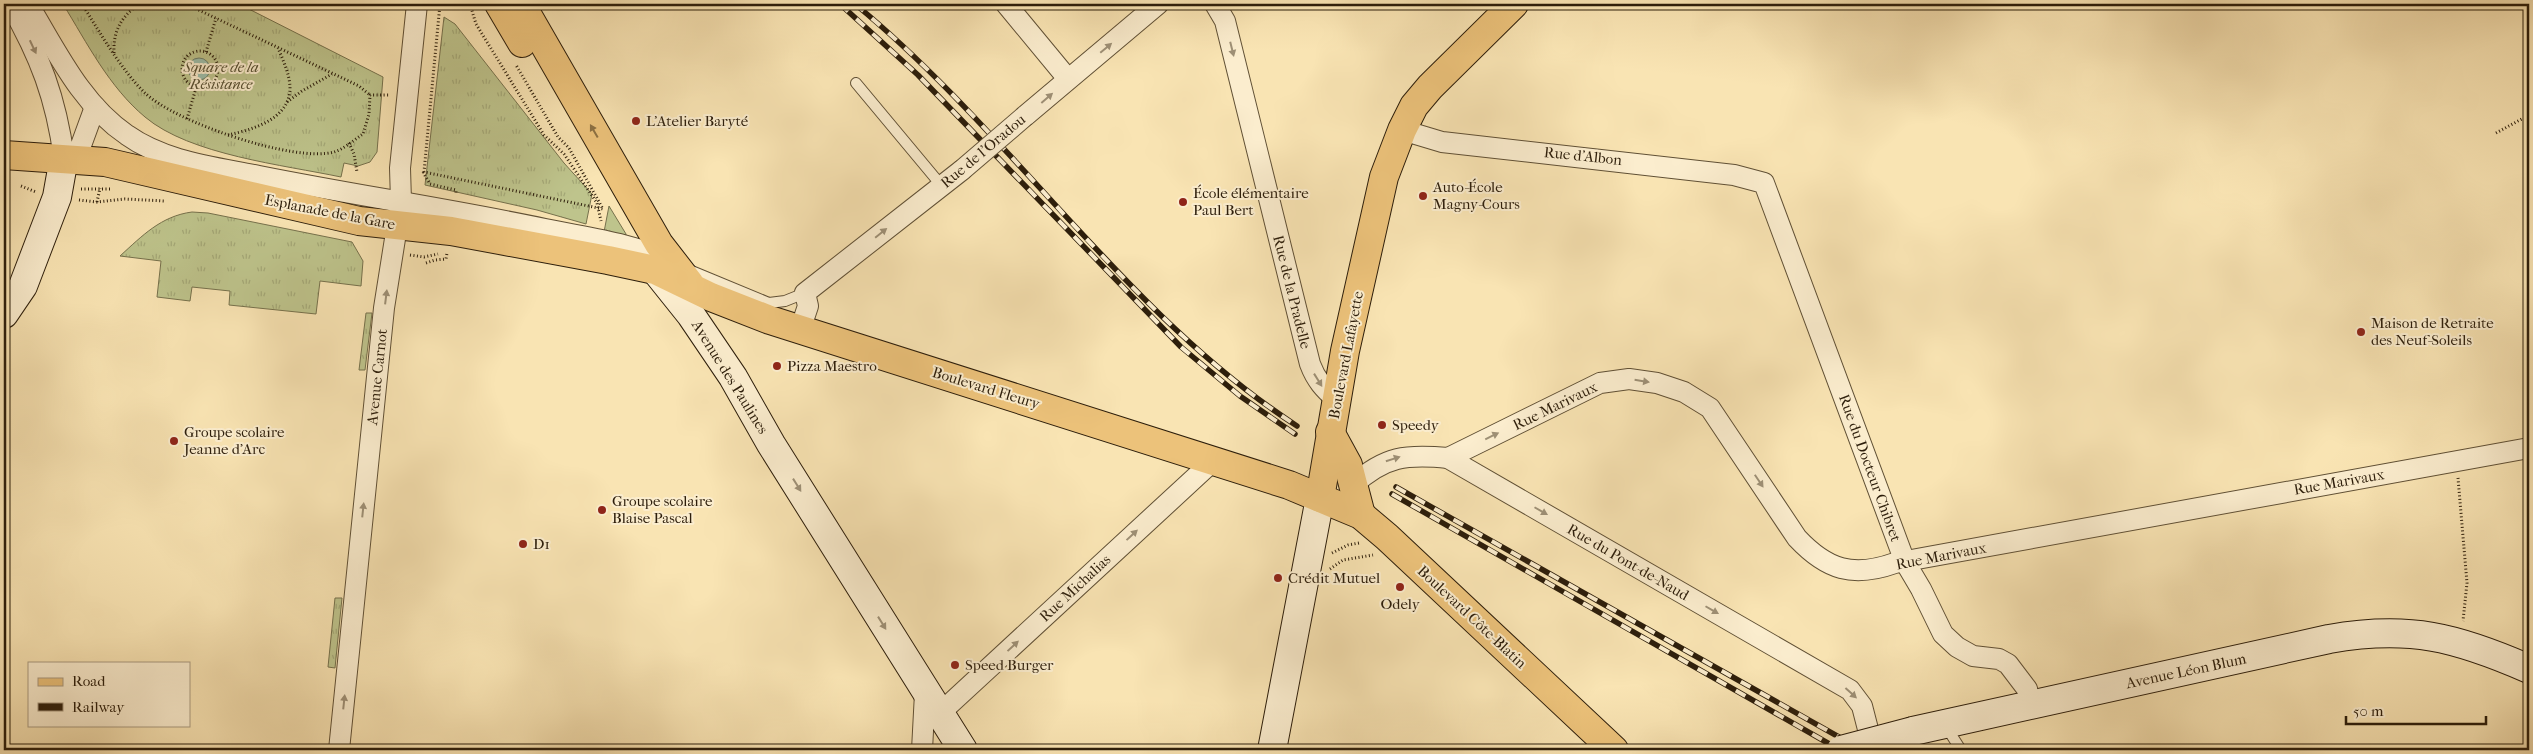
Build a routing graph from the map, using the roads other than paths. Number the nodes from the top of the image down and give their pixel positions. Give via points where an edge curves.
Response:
1 (10, 4) edge
2 (28, 4) edge
3 (418, 4) edge
4 (499, 4) edge
5 (521, 4) edge
6 (1006, 4) edge
7 (1158, 4) edge
8 (1215, 4) edge
9 (1514, 4) edge
10 (1068, 79) junction
11 (856, 83) dead end
12 (95, 107) junction
13 (1402, 130) junction
14 (4, 155) edge
15 (64, 158) junction
16 (1764, 183) joint
17 (941, 186) junction
18 (399, 214) junction
19 (656, 259) junction
20 (803, 294) junction
21 (4, 314) edge
22 (800, 330) junction
23 (1337, 400) junction
24 (1330, 432) junction
25 (2529, 448) edge
26 (1448, 458) junction
27 (1212, 462) junction
28 (1353, 485) junction
29 (1320, 498) junction
30 (1361, 516) junction
31 (1905, 562) junction
32 (2529, 669) edge
33 (932, 704) junction
34 (2031, 705) junction
35 (1944, 724) junction
36 (1871, 741) junction
37 (339, 750) edge
38 (922, 750) edge
39 (963, 750) edge
40 (1272, 750) edge
41 (1614, 750) edge
42 (1841, 750) edge
43 (1961, 750) edge

1 -> 15 street via 42,67 55,103
2 - 12 street, Esplanade de la Gare via 65,66
3 - 18 street, Avenue Carnot via 400,168
4 - 19 main road, Avenue des Paulines
19 -> 5 main road, Avenue des Paulines via 659,244
6 - 10 street
10 -> 7 street, Rue de l'Oradou
8 -> 23 street, Rue de la Pradelle via 1225,21 1310,364 1314,376
9 - 13 main road, Boulevard Lafayette via 1430,87 1414,106
17 -> 10 street, Rue de l'Oradou, bridge
11 - 17 lane
12 - 15 street via 80,148
12 - 18 street, Esplanade de la Gare via 127,136 164,154 337,191
13 - 16 street, Rue d'Albon via 1442,142 1734,175
13 - 23 main road, Boulevard Lafayette via 1384,177
14 - 15 main road, Esplanade de la Gare
15 - 18 main road, Esplanade de la Gare via 105,162 359,221
15 - 21 main road via 57,197 23,286
16 - 31 street, Rue du Docteur Chibret
20 -> 17 street, Rue de l'Oradou
18 - 19 main road, Esplanade de la Gare via 470,234
37 -> 18 street, Avenue Carnot via 392,253
19 - 20 lane via 769,303
19 - 22 main road, Boulevard Fleury via 694,289
19 -> 33 main road, Avenue des Paulines via 733,378
20 - 22 street via 808,306
22 - 27 main road, Boulevard Fleury
23 - 24 main road, Boulevard Lafayette
24 - 28 main road via 1348,465
24 - 29 main road, Boulevard Lafayette
25 - 31 street, Rue Marivaux
28 -> 26 street, Rue du Pont-de-Naud via 1383,463 1401,457
26 -> 31 street, Rue Marivaux via 1600,383 1629,379 1657,383 1684,392 1710,408 1797,538 1811,553 1850,571 1874,570
26 -> 36 street, Rue du Pont-de-Naud via 1850,690 1862,706
27 - 29 main road, Boulevard Fleury
33 -> 27 street, Rue Michalias
28 - 30 main road
29 - 30 main road, Boulevard Côte-Blatin
29 - 40 main road, Boulevard Lafayette via 1317,569
30 - 41 main road, Boulevard Côte-Blatin
31 - 34 street, Rue du Docteur Chibret via 1943,634 1973,656 1999,659 2008,664 2026,688
32 - 34 main road, Avenue Léon Blum via 2459,642 2425,634 2356,634
33 - 38 street
33 - 39 main road, Avenue des Paulines
34 - 35 main road, Avenue Léon Blum
35 - 36 main road, Avenue Léon Blum, bridge
35 - 43 lane
36 - 42 main road, Avenue Léon Blum, bridge

